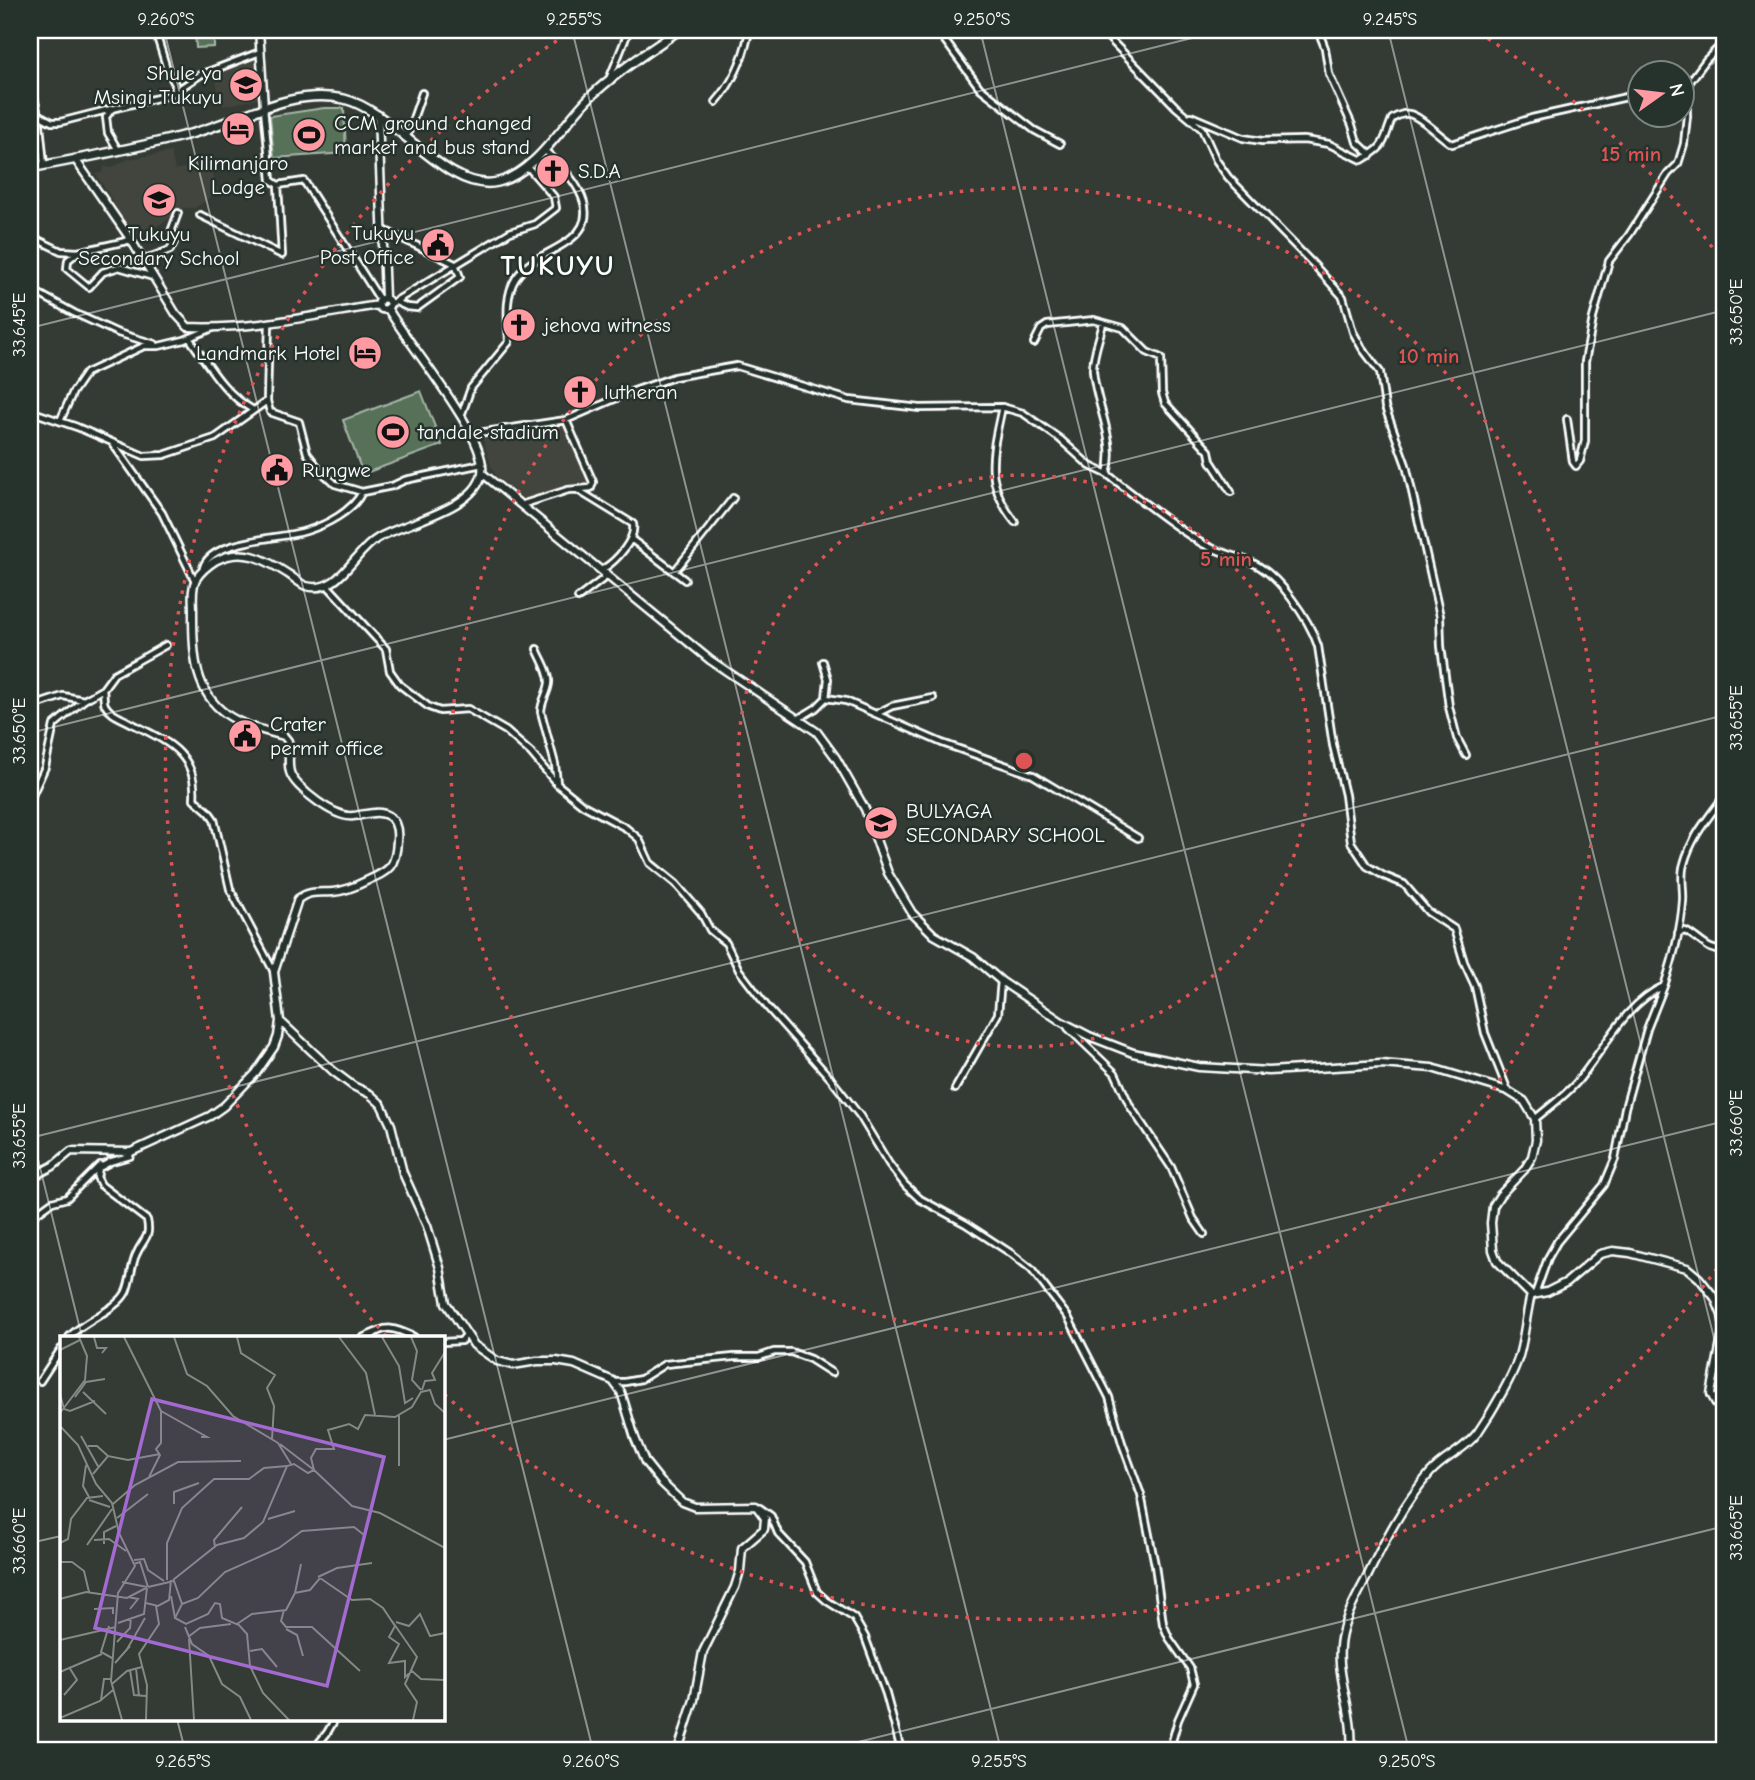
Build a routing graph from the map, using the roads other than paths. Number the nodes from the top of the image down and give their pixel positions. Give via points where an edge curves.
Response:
1 (155, 30) edge
2 (258, 30) edge
3 (629, 30) edge
4 (679, 30) edge
5 (744, 30) edge
6 (937, 30) edge
7 (1101, 30) edge
8 (1318, 30) edge
9 (1725, 41) edge
10 (260, 52) junction
11 (1696, 72) edge
12 (30, 78) edge
13 (609, 81) junction
14 (176, 91) junction
15 (30, 93) edge
16 (422, 93) dead end
17 (1626, 97) edge
18 (32, 99) edge
19 (716, 102) dead end
20 (264, 107) junction
21 (112, 108) junction
22 (38, 115) junction
23 (378, 115) junction
24 (1187, 115) junction
25 (1686, 130) edge
26 (407, 136) junction
27 (1060, 144) dead end
28 (543, 149) junction
29 (118, 150) junction
30 (1371, 155) junction
31 (75, 159) junction
32 (44, 166) junction
33 (527, 166) junction
34 (30, 169) edge
35 (278, 185) junction
36 (178, 214) dead end
37 (200, 215) dead end
38 (382, 229) junction
39 (30, 236) edge
40 (131, 240) junction
41 (78, 252) junction
42 (143, 260) junction
43 (456, 264) junction
44 (153, 277) junction
45 (30, 289) edge
46 (381, 301) junction
47 (391, 305) junction
48 (269, 323) junction
49 (1103, 323) junction
50 (213, 328) junction
51 (189, 338) junction
52 (1034, 343) dead end
53 (159, 346) junction
54 (267, 401) junction
55 (1002, 407) junction
56 (253, 410) junction
57 (30, 411) edge
58 (461, 416) junction
59 (1567, 419) dead end
60 (566, 420) junction
61 (60, 421) junction
62 (471, 434) junction
63 (112, 443) junction
64 (482, 463) junction
65 (482, 473) junction
66 (1107, 474) junction
67 (576, 489) junction
68 (362, 492) junction
69 (1231, 492) dead end
70 (733, 498) dead end
71 (521, 505) junction
72 (1015, 522) dead end
73 (631, 539) junction
74 (203, 569) junction
75 (604, 571) junction
76 (674, 572) junction
77 (685, 580) dead end
78 (195, 581) junction
79 (327, 584) junction
80 (578, 598) dead end
81 (166, 645) dead end
82 (537, 649) dead end
83 (823, 662) dead end
84 (103, 689) junction
85 (825, 698) junction
86 (933, 698) dead end
87 (84, 700) junction
88 (30, 708) edge
89 (878, 713) junction
90 (797, 720) junction
91 (1466, 755) dead end
92 (557, 784) junction
93 (1725, 795) edge
94 (30, 800) edge
95 (1138, 838) dead end
96 (1678, 933) junction
97 (1725, 950) edge
98 (274, 972) junction
99 (1001, 981) junction
100 (1664, 986) junction
101 (280, 1021) junction
102 (1062, 1022) junction
103 (955, 1089) dead end
104 (1508, 1091) junction
105 (1535, 1119) junction
106 (131, 1152) junction
107 (110, 1162) junction
108 (30, 1178) edge
109 (30, 1218) edge
110 (1204, 1234) dead end
111 (1533, 1294) junction
112 (376, 1332) junction
113 (466, 1335) junction
114 (70, 1336) edge
115 (366, 1336) edge
116 (371, 1336) edge
117 (412, 1336) edge
118 (444, 1342) edge
119 (60, 1351) edge
120 (832, 1373) dead end
121 (40, 1381) dead end
122 (612, 1381) junction
123 (1725, 1403) edge
124 (756, 1506) junction
125 (334, 1720) edge
126 (313, 1750) edge
127 (678, 1750) edge
128 (901, 1750) edge
129 (1167, 1750) edge
130 (1351, 1750) edge

1 - 14 street
2 - 10 street
3 - 13 street
4 - 13 highway
5 - 19 street via 748,36 745,52
6 - 27 street via 980,88
7 - 24 street
8 - 30 street via 1329,74 1357,142
9 - 11 street
10 - 14 street via 200,75
10 - 20 street
12 - 18 street
13 - 28 highway
14 - 21 street
15 - 18 street
16 - 26 street
17 - 30 street via 1532,118 1452,144 1419,119 1402,114 1392,119 1380,150
18 - 22 street
20 - 23 highway via 327,97
20 - 29 highway via 194,133
20 - 35 street via 271,180
21 - 22 street via 60,122
21 - 29 street via 106,117 108,134
22 - 32 street
23 - 26 highway
23 - 38 street
24 - 30 street via 1243,138 1329,144 1362,160
24 - 91 street via 1202,129 1228,177 1343,297 1353,332 1380,372 1385,407 1422,529 1440,616 1449,707
25 - 59 street via 1678,164 1609,261 1593,318 1586,362 1585,441 1576,466
26 - 33 highway via 449,171 471,181 501,181
28 - 33 highway
28 - 58 street via 566,171 585,203 582,228 514,281 507,313 509,341 471,388
29 - 31 highway
31 - 32 highway
31 - 40 street
32 - 34 highway
33 - 43 street via 554,197 556,208 535,224 510,232
35 - 37 street via 282,255
35 - 46 street via 304,181
36 - 42 street via 170,250
38 - 43 street
38 - 46 street
39 - 41 street via 61,251
40 - 41 street
40 - 42 street
41 - 44 street via 68,260 67,269 89,287 103,272 119,267
42 - 44 street
43 - 47 street
43 - 47 street via 460,279 423,305
44 - 50 street via 188,327
45 - 53 street via 118,333
46 - 47 street via 388,300
46 - 48 street
47 - 58 street
48 - 50 street
48 - 54 street
49 - 52 street via 1047,325
49 - 66 street via 1093,368 1110,444
49 - 69 street via 1123,328 1147,352 1161,358 1165,403 1209,451
50 - 51 street
51 - 53 street
51 - 56 street via 229,394
53 - 61 street via 144,346 86,373
54 - 56 street
54 - 68 street via 270,412 299,422 307,453 320,470 335,484
55 - 60 street via 920,408 849,400 737,366 674,377
55 - 66 street via 1023,413 1090,466
55 - 72 street via 991,474 1000,501
56 - 63 street via 215,438 164,455 144,456
57 - 61 street
58 - 62 street
60 - 62 street
60 - 67 street via 593,482 591,488
61 - 63 street
62 - 64 street
63 - 78 street via 162,513
64 - 65 street
64 - 68 street
65 - 71 street
65 - 79 street via 467,497 376,539
66 - 104 street via 1199,542 1270,573 1314,632 1351,842 1367,866 1404,884 1429,912 1454,929
67 - 71 street
67 - 73 street via 633,524
68 - 74 street via 344,512 306,531 235,545 213,554
70 - 76 street
71 - 75 street
73 - 75 street
73 - 76 street
74 - 78 street
74 - 79 street via 239,553 270,562 306,586
75 - 80 street via 603,579
75 - 90 street via 710,660
76 - 77 street
78 - 98 street via 193,648 208,694 222,710 249,726 284,736 289,770 298,787 349,817 383,813 393,818 397,829 395,859 385,873 346,890 313,891 298,899
79 - 92 street via 386,649 390,671 400,685 429,707 468,709 506,731
81 - 84 street via 114,674
82 - 92 street via 549,682 541,712
83 - 85 street via 828,679
84 - 87 street
84 - 98 street via 104,704 111,713 173,745 183,756 192,774 194,799 214,819 230,889
85 - 89 street
85 - 90 street
86 - 89 street
87 - 88 street via 63,696
87 - 94 street via 54,725 45,767
89 - 95 street via 942,743 1033,775
90 - 99 street via 817,732 836,758 864,809 888,873 912,914 934,935 973,957
92 - 129 street via 639,839 650,863 676,884 710,930 726,943 739,970 852,1107 905,1185 1031,1269 1068,1317 1109,1397 1141,1495 1163,1624 1190,1668 1194,1684
93 - 96 street via 1688,849 1682,867
96 - 97 street via 1693,935 1711,950
96 - 100 street
98 - 101 street
99 - 102 street
99 - 103 street via 998,1014
100 - 105 street via 1646,994 1575,1084
100 - 111 street via 1643,1043 1615,1159 1604,1185 1557,1242
101 - 106 street via 274,1047 224,1106
101 - 113 street via 333,1071 381,1104 440,1268 446,1303
102 - 104 street via 1133,1053 1199,1067 1269,1071 1381,1064 1432,1068
102 - 110 street via 1115,1073 1130,1106 1171,1167
104 - 105 street via 1524,1101
105 - 111 street via 1532,1157 1493,1206 1491,1223 1497,1261
106 - 107 street
106 - 108 street via 71,1150
107 - 109 street via 100,1164 67,1198 52,1202
107 - 114 street via 99,1168 97,1177 147,1220 148,1238 135,1257 125,1294
111 - 123 street via 1567,1282 1600,1254 1613,1251 1687,1268 1715,1298 1722,1315 1724,1327 1711,1394 1716,1403
111 - 130 street via 1521,1351 1489,1413 1477,1433 1431,1472 1404,1507 1350,1611 1338,1656 1352,1723
112 - 115 street
112 - 116 street
112 - 117 street via 396,1328
113 - 118 street via 461,1341
113 - 122 street via 496,1361 574,1364
119 - 121 street
120 - 122 street via 810,1359 774,1352 665,1364 642,1379
122 - 124 street via 621,1392 645,1462 682,1502 695,1507
124 - 127 street via 765,1518 765,1529 742,1548 735,1587 703,1652
124 - 128 street via 771,1516 778,1533 805,1562 817,1592 854,1618 860,1628
125 - 126 street

